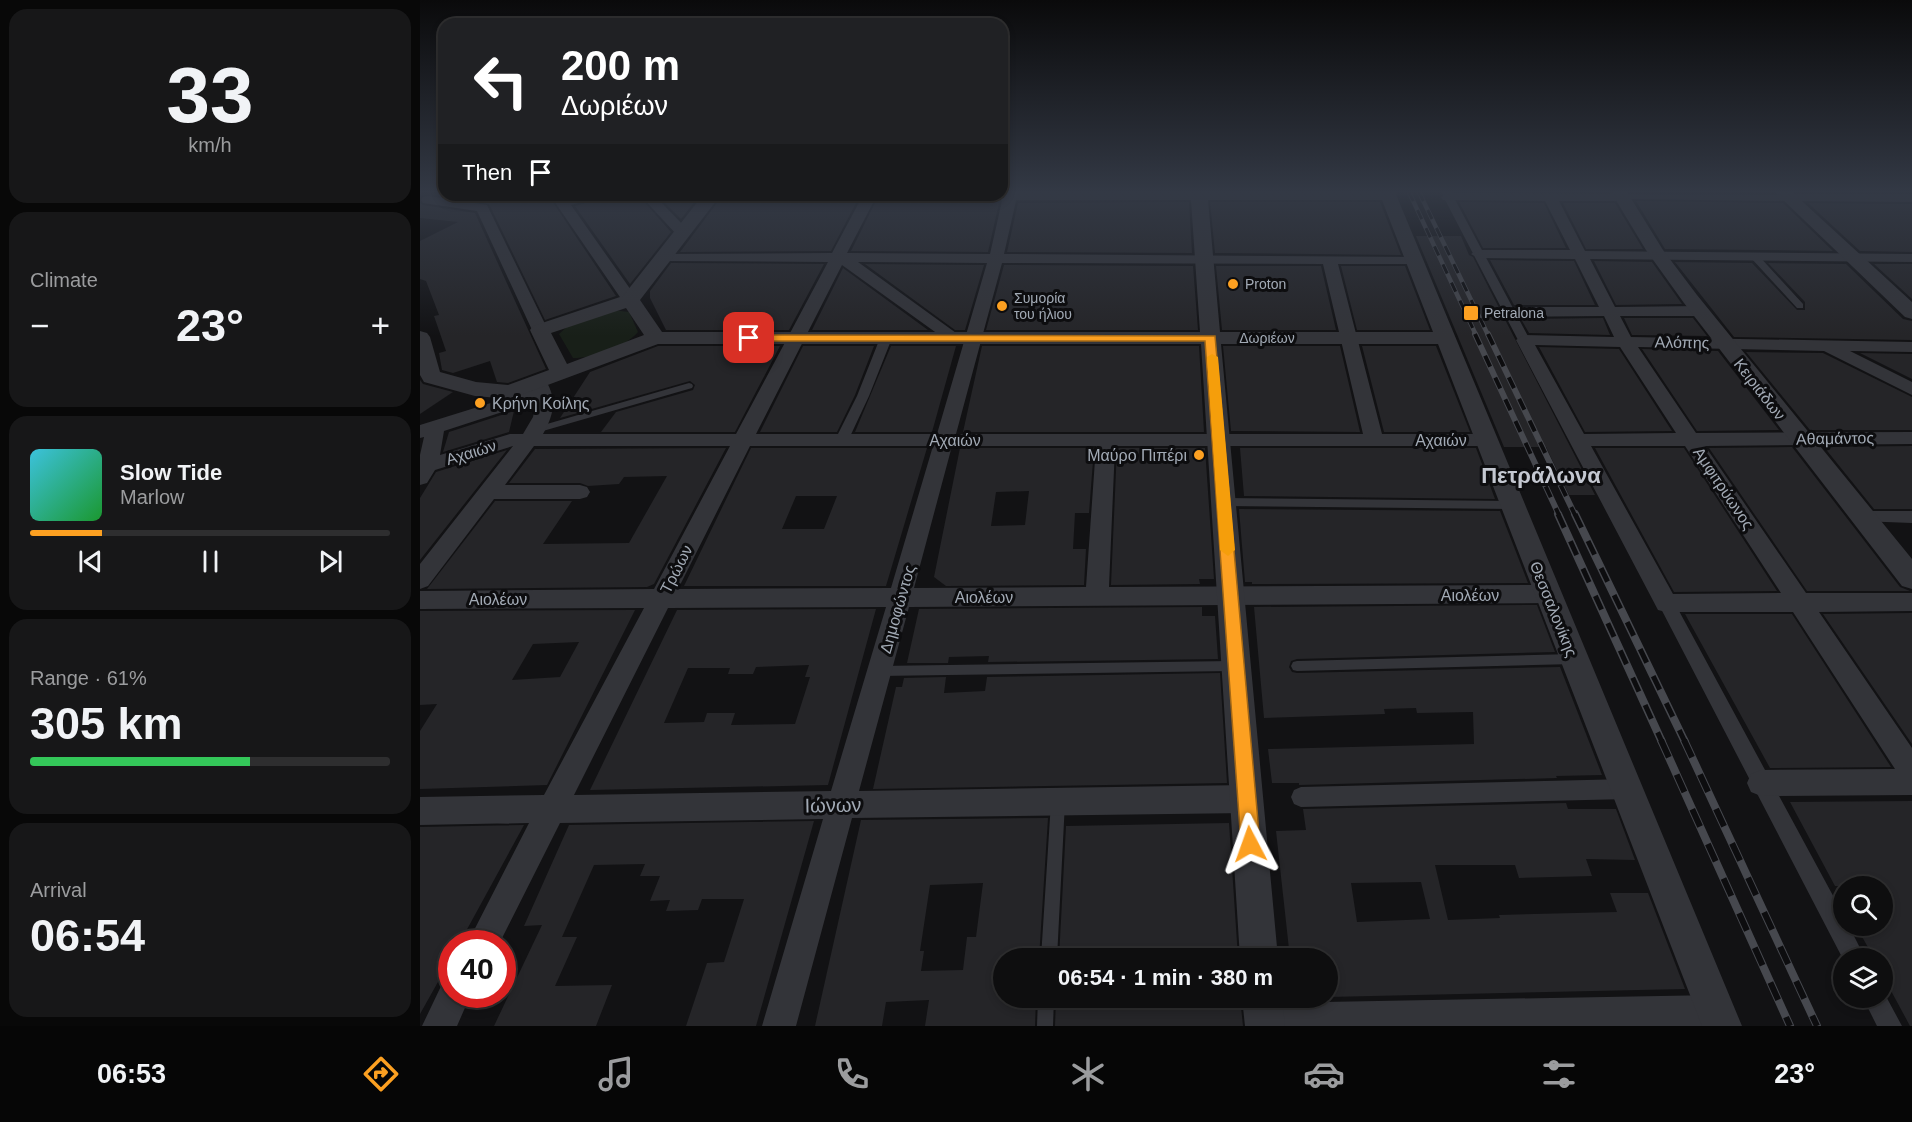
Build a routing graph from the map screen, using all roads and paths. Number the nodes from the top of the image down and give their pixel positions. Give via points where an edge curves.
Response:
1 (497, 240) edge
2 (589, 240) edge
3 (676, 240) edge
4 (848, 240) edge
5 (1000, 240) edge
6 (1203, 240) edge
7 (1406, 240) edge
8 (1471, 240) edge
9 (1571, 240) edge
10 (1648, 240) edge
11 (1832, 240) edge
12 (1478, 254) junction
13 (1578, 254) junction
14 (1658, 256) junction
15 (664, 257) junction
16 (1755, 257) junction
17 (840, 258) junction
18 (996, 258) junction
19 (1851, 258) junction
20 (1912, 258) edge
21 (1204, 259) junction
22 (1329, 259) junction
23 (1414, 260) junction
24 (630, 300) junction
25 (1800, 306) dead end
26 (1608, 311) junction
27 (1701, 311) junction
28 (1510, 312) junction
29 (1912, 313) edge
30 (540, 330) junction
31 (420, 337) edge
32 (656, 338) junction
33 (796, 338) junction
34 (886, 338) junction
35 (964, 338) junction
36 (1211, 338) junction
37 (1349, 338) junction
38 (1446, 338) junction
39 (1524, 340) junction
40 (1625, 341) junction
41 (1725, 344) junction
42 (1825, 345) junction
43 (1912, 347) edge
44 (423, 371) edge
45 (561, 374) junction
46 (689, 386) dead end
47 (541, 387) junction
48 (1912, 389) edge
49 (428, 430) edge
50 (532, 435) junction
51 (1912, 438) edge
52 (1690, 439) junction
53 (1798, 439) junction
54 (742, 440) junction
55 (842, 440) junction
56 (944, 440) junction
57 (1106, 440) junction
58 (1219, 440) junction
59 (1374, 440) junction
60 (1486, 440) junction
61 (1578, 440) junction
62 (424, 472) edge
63 (488, 492) junction
64 (580, 492) dead end
65 (1224, 502) junction
66 (1513, 504) junction
67 (1912, 517) edge
68 (1864, 518) junction
69 (1912, 578) edge
70 (420, 580) edge
71 (1548, 594) junction
72 (1231, 596) junction
73 (900, 597) junction
74 (1097, 597) junction
75 (660, 598) junction
76 (420, 600) edge
77 (1801, 602) junction
78 (1912, 602) edge
79 (1666, 603) junction
80 (1575, 659) junction
81 (1237, 666) junction
82 (1297, 666) dead end
83 (879, 671) junction
84 (1912, 771) edge
85 (1912, 782) edge
86 (1761, 783) junction
87 (1628, 789) junction
88 (1301, 797) dead end
89 (1247, 799) junction
90 (1059, 801) junction
91 (842, 804) junction
92 (551, 809) junction
93 (420, 811) edge
94 (489, 930) edge
95 (1050, 948) edge
96 (1258, 948) edge
97 (1849, 948) edge
98 (448, 1008) edge
99 (1046, 1008) edge
100 (1880, 1008) edge
101 (1264, 1014) edge
102 (1719, 1018) edge
103 (439, 1026) edge
104 (779, 1026) edge
105 (1045, 1026) edge
106 (1890, 1026) edge

1 - 30 street
2 - 24 street
3 - 15 street
4 - 17 street, Τρώων
5 - 18 street, Δημοφώντος
6 - 21 street
7 - 23 street, Θεσσαλονίκης
8 - 12 street
9 - 13 street, Αμφιτρύωνος
10 - 14 street, Κειριάδων
11 - 19 street
12 - 13 street
12 - 28 street
13 - 14 street
13 - 26 street, Αμφιτρύωνος
14 - 16 street
14 - 27 street, Κειριάδων
15 - 17 street
15 - 24 street
16 - 19 street
16 - 25 lane
17 - 18 street
17 - 33 street, Τρώων
17 - 35 street
18 - 21 street
18 - 35 street, Δημοφώντος
19 - 20 street
19 - 29 street
21 - 22 street
21 - 36 street
22 - 23 street
22 - 37 street
23 - 38 street, Θεσσαλονίκης
24 - 30 street
24 - 32 street
26 - 27 street
26 - 28 street
26 - 40 street, Αμφιτρύωνος
27 - 41 street, Κειριάδων
28 - 39 street
30 - 45 street
31 - 44 street
32 - 33 street, Δωριέων
32 - 45 street
33 - 34 street, Δωριέων
33 - 54 street, Τρώων
34 - 35 street, Δωριέων
34 - 55 street
35 - 36 street, Δωριέων
35 - 56 street, Δημοφώντος
36 - 37 street, Δωριέων
36 - 58 street
37 - 38 street, Δωριέων
37 - 59 street
38 - 60 street, Θεσσαλονίκης
39 - 40 street, Αλόπης
39 - 61 street
40 - 41 street, Αλόπης
40 - 52 street, Αμφιτρύωνος
41 - 42 street, Αλόπης
41 - 53 street, Κειριάδων
42 - 43 street, Αλόπης
42 - 48 street
44 - 47 street via 442,381 491,392
45 - 47 street
46 - 50 lane
47 - 49 street
47 - 50 street via 546,410
49 - 62 street
50 - 54 street, Αχαιών
50 - 62 street, Αχαιών
50 - 63 street
51 - 53 street, Αθαμάντος
52 - 53 street, Αθαμάντος
52 - 61 street, Αθαμάντος
52 - 77 street, Αμφιτρύωνος
53 - 68 street, Κειριάδων
54 - 55 street, Αχαιών
54 - 75 street, Τρώων
55 - 56 street, Αχαιών
56 - 57 street, Αχαιών
56 - 73 street, Δημοφώντος
57 - 58 street, Αχαιών
57 - 74 street
58 - 59 street, Αχαιών
58 - 65 street
59 - 60 street, Αχαιών
60 - 66 street, Θεσσαλονίκης
61 - 79 street
63 - 64 street
63 - 70 street
65 - 66 lane
65 - 72 street
66 - 71 street, Θεσσαλονίκης
67 - 68 street
68 - 69 street, Κειριάδων
71 - 72 street, Αιολέων
71 - 80 street, Θεσσαλονίκης
72 - 74 street, Αιολέων
72 - 81 street
73 - 74 street, Αιολέων
73 - 75 street, Αιολέων
73 - 83 street, Δημοφώντος
75 - 76 street, Αιολέων
75 - 92 street, Τρώων
77 - 78 street
77 - 79 street
77 - 84 street, Αμφιτρύωνος
79 - 86 street
80 - 82 lane
80 - 87 street, Θεσσαλονίκης
81 - 83 lane
81 - 89 street
83 - 91 street, Δημοφώντος
85 - 86 street
86 - 97 street
87 - 88 street
87 - 102 street, Θεσσαλονίκης
89 - 90 street, Ιώνων
89 - 96 street
90 - 91 street, Ιώνων
90 - 95 lane
91 - 92 street, Ιώνων
91 - 104 street, Δημοφώντος
92 - 93 street, Ιώνων
92 - 94 street, Τρώων
98 - 103 street
99 - 105 lane
100 - 106 street
101 - 102 street

